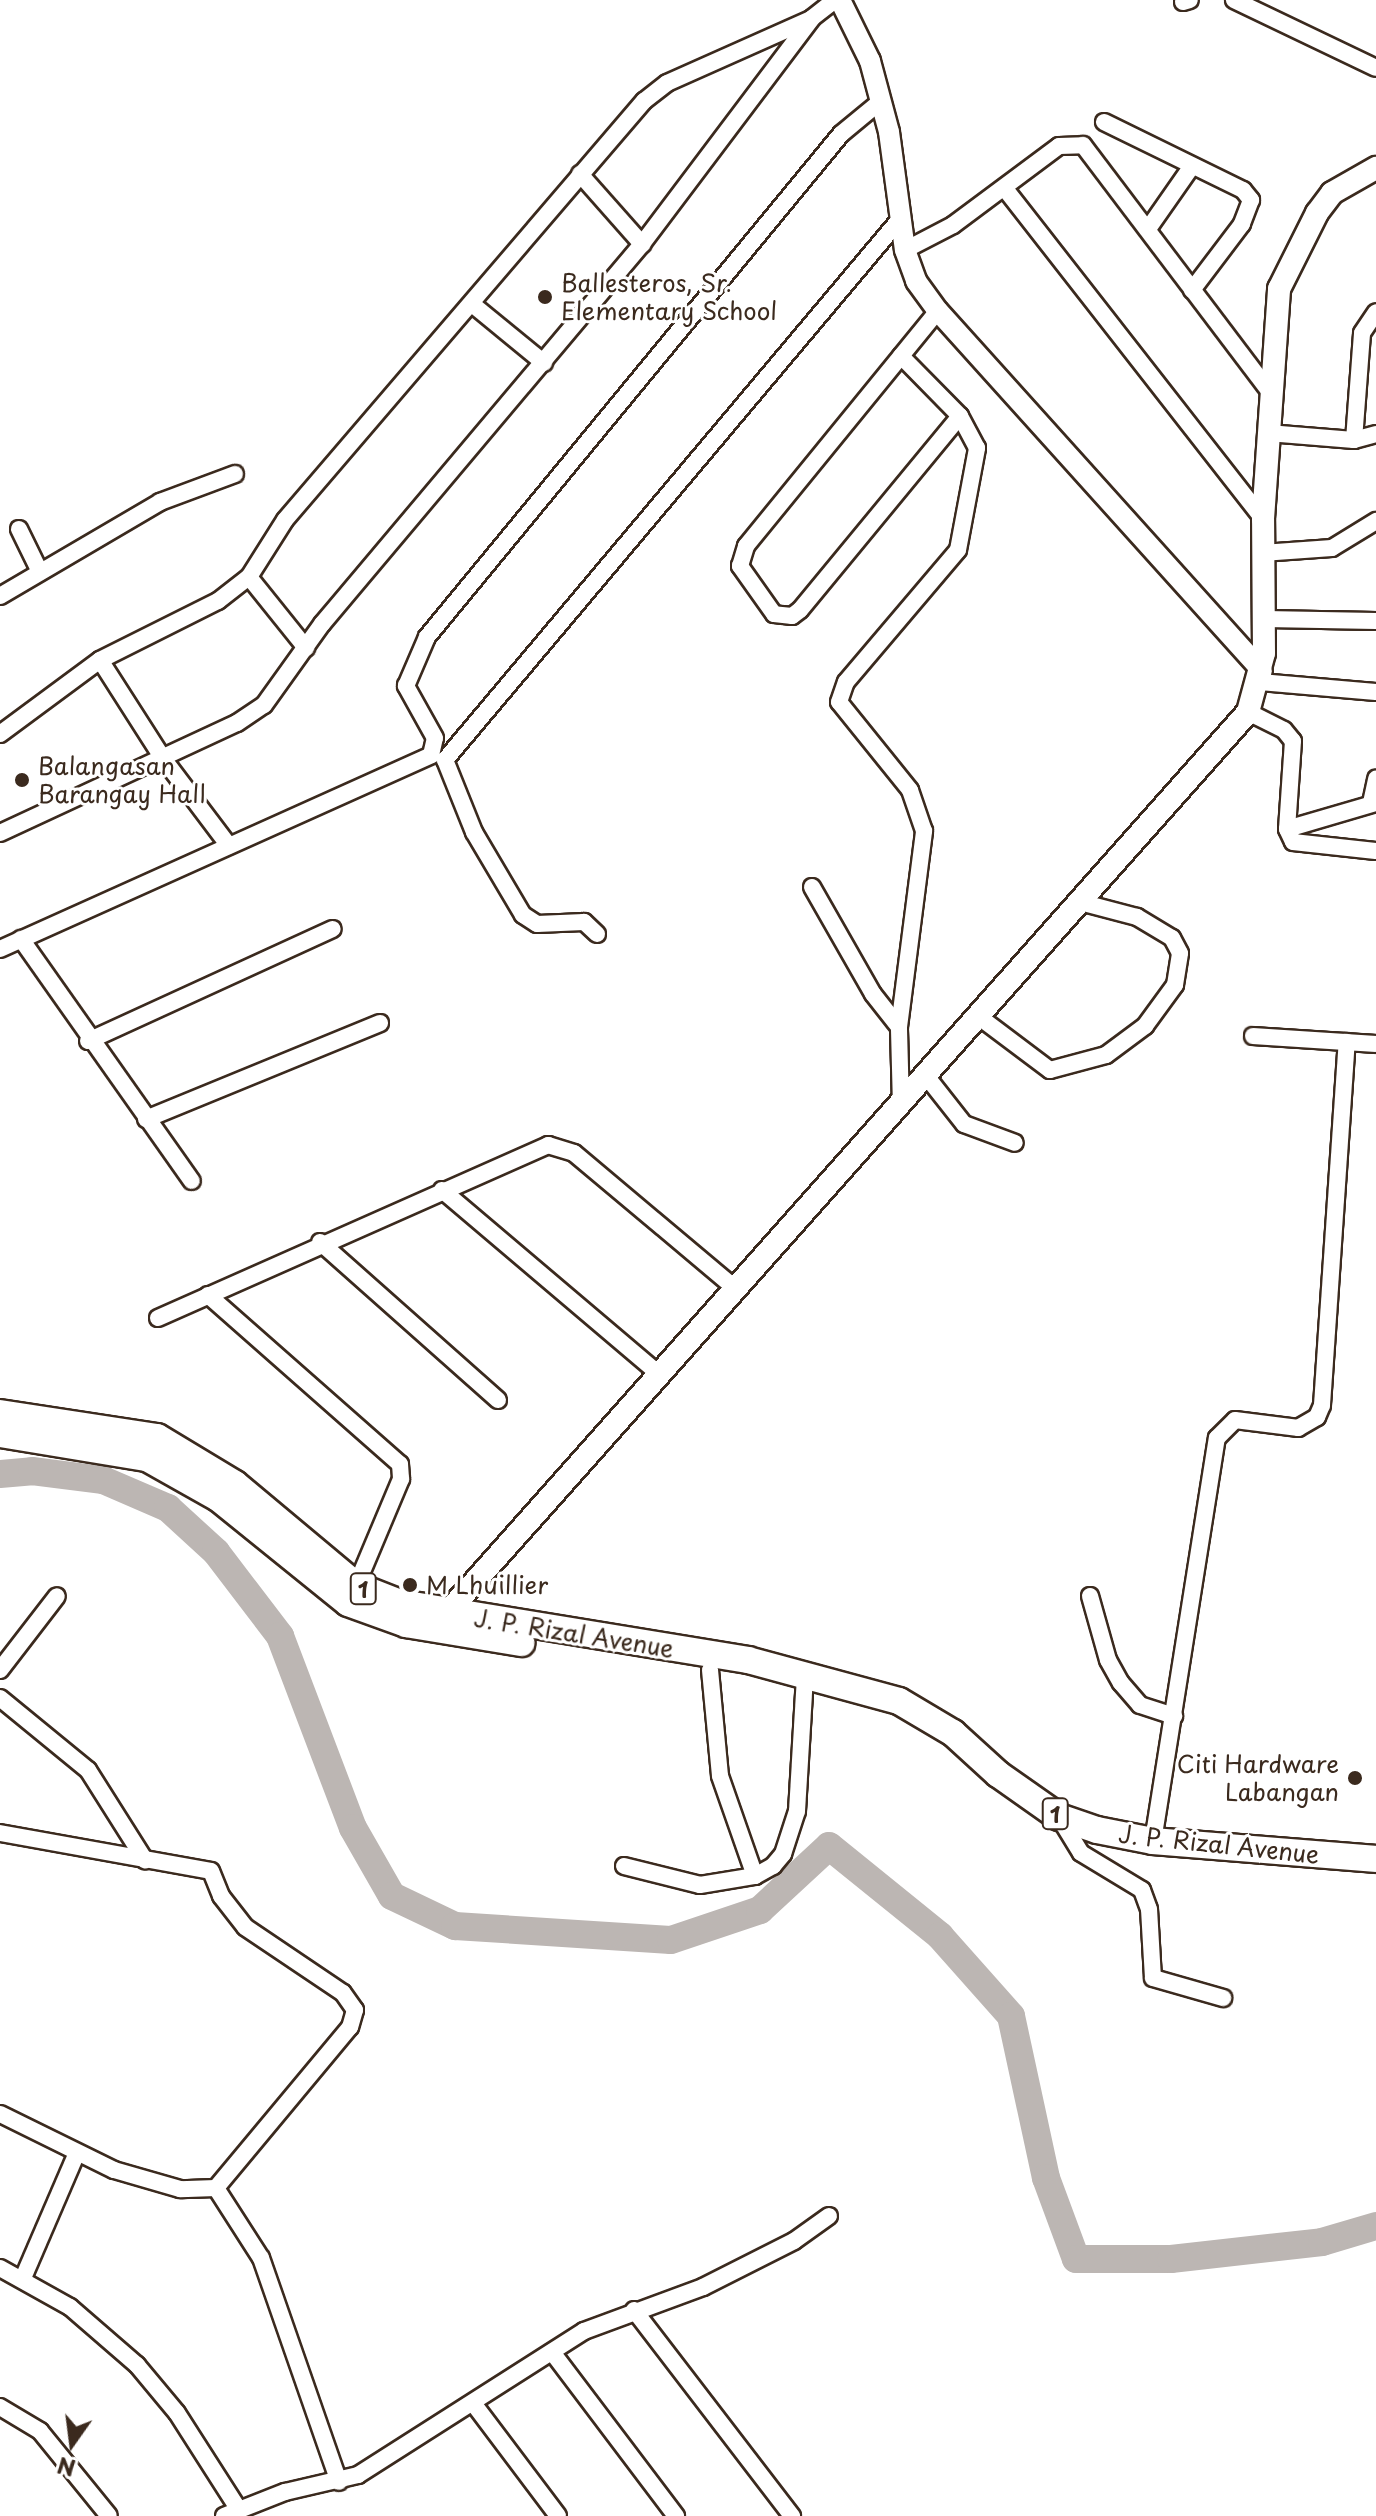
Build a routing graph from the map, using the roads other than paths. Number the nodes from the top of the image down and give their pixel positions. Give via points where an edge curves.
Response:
1 (838, 0) edge
2 (1234, 0) edge
3 (812, 18) junction
4 (1376, 68) edge
5 (881, 101) junction
6 (1104, 122) dead end
7 (1192, 166) junction
8 (1376, 168) edge
9 (580, 174) junction
10 (1006, 190) junction
11 (900, 219) junction
12 (1148, 229) junction
13 (642, 244) junction
14 (905, 250) junction
15 (1192, 290) junction
16 (472, 304) junction
17 (938, 311) junction
18 (1376, 312) edge
19 (901, 356) junction
20 (544, 363) junction
21 (1269, 391) junction
22 (960, 416) junction
23 (1268, 433) junction
24 (1376, 434) edge
25 (1354, 440) junction
26 (235, 474) dead end
27 (1263, 519) junction
28 (1376, 521) edge
29 (19, 529) dead end
30 (1262, 553) junction
31 (39, 570) junction
32 (249, 577) junction
33 (0, 596) edge
34 (1265, 619) junction
35 (1376, 621) edge
36 (306, 648) junction
37 (100, 660) junction
38 (1261, 676) junction
39 (1376, 692) edge
40 (1248, 712) junction
41 (0, 734) edge
42 (162, 757) junction
43 (438, 757) junction
44 (1376, 779) edge
45 (1373, 803) edge
46 (1287, 829) junction
47 (0, 833) edge
48 (229, 846) junction
49 (1376, 851) edge
50 (812, 887) dead end
51 (1080, 902) junction
52 (333, 929) dead end
53 (597, 934) dead end
54 (21, 939) junction
55 (0, 949) edge
56 (978, 1016) junction
57 (380, 1023) dead end
58 (899, 1027) junction
59 (1253, 1036) dead end
60 (88, 1041) junction
61 (1347, 1042) junction
62 (1376, 1044) edge
63 (927, 1077) junction
64 (901, 1108) junction
65 (146, 1119) junction
66 (1015, 1143) dead end
67 (192, 1181) dead end
68 (442, 1190) junction
69 (320, 1242) junction
70 (736, 1289) junction
71 (208, 1295) junction
72 (158, 1318) dead end
73 (660, 1375) junction
74 (498, 1400) dead end
75 (0, 1413) edge
76 (0, 1434) edge
77 (352, 1595) junction
78 (57, 1596) dead end
79 (1090, 1596) dead end
80 (440, 1621) junction
81 (770, 1669) junction
82 (0, 1670) edge
83 (710, 1670) junction
84 (805, 1676) junction
85 (0, 1698) edge
86 (1174, 1716) junction
87 (1059, 1817) junction
88 (0, 1833) edge
89 (1153, 1841) junction
90 (1376, 1859) edge
91 (145, 1860) junction
92 (624, 1866) dead end
93 (755, 1876) junction
94 (1223, 1998) dead end
95 (0, 2114) edge
96 (76, 2155) junction
97 (216, 2188) junction
98 (829, 2216) dead end
99 (0, 2268) edge
100 (23, 2278) junction
101 (634, 2310) junction
102 (552, 2352) junction
103 (473, 2403) junction
104 (0, 2407) edge
105 (339, 2482) junction
106 (231, 2512) edge
107 (109, 2516) edge
108 (558, 2516) edge
109 (676, 2516) edge
110 (792, 2516) edge

1 - 3 street
1 - 5 street via 870,61
2 - 4 street
3 - 9 street via 667,83 644,101
3 - 13 street
5 - 11 street
5 - 43 street via 841,134 427,637 406,686 435,738
6 - 7 street
7 - 12 street
7 - 15 street via 1243,190 1251,206
8 - 21 main road via 1332,193 1286,268
9 - 13 street
9 - 16 street
10 - 12 street via 1059,146 1073,142 1091,152
10 - 14 street
10 - 27 street
11 - 14 street
11 - 43 street
12 - 15 street
13 - 20 street
14 - 17 street via 916,281
15 - 21 street
16 - 20 street
16 - 32 street via 285,520
17 - 19 street
17 - 38 street
18 - 25 street via 1362,333
19 - 22 street
19 - 22 street via 746,546 744,574 774,614 792,616 800,610
20 - 36 street
21 - 23 main road
22 - 58 street via 977,448 958,550 846,682 839,702 910,790 924,831
23 - 25 street
23 - 27 main road
24 - 25 street
26 - 31 street via 160,502
27 - 30 main road
28 - 30 street via 1332,548
29 - 31 street
30 - 34 main road
31 - 33 street
32 - 36 street
32 - 37 street via 218,601
34 - 35 street
34 - 38 main road
36 - 42 street via 255,712
37 - 41 street
37 - 42 street
38 - 39 street
38 - 40 main road
40 - 46 street via 1284,730 1293,741
40 - 51 main road
42 - 47 street
42 - 48 street
43 - 48 street
43 - 53 street via 523,915 537,924 584,922
44 - 45 street
45 - 46 street
46 - 49 street via 1300,845
48 - 54 street
50 - 58 street via 873,994
51 - 56 main road
51 - 56 street via 1137,917 1172,938 1180,953 1175,985 1145,1026 1106,1055 1050,1070
52 - 60 street
54 - 55 street
54 - 60 street
56 - 63 main road
57 - 65 street
58 - 64 street
59 - 61 street
60 - 65 street
61 - 62 street
61 - 86 street via 1322,1405 1317,1417 1298,1428 1245,1420 1220,1430
63 - 64 main road
63 - 66 street via 964,1124
64 - 70 main road
65 - 67 street
68 - 69 street
68 - 70 street via 526,1150 558,1146 574,1153
68 - 73 street
69 - 71 street
69 - 74 street
70 - 73 main road
71 - 72 street
71 - 77 street via 400,1464 401,1479
73 - 80 main road
75 - 77 main road, J. P. Rizal Avenue / 1 via 157,1437 235,1484
76 - 77 main road, J. P. Rizal Avenue / 1 via 108,1449 178,1472
77 - 80 main road, J. P. Rizal Avenue / 1
78 - 82 street
79 - 86 street via 1108,1660 1121,1683 1140,1705
80 - 81 main road, J. P. Rizal Avenue / 1 via 748,1660
80 - 83 main road, J. P. Rizal Avenue / 1
81 - 83 main road, J. P. Rizal Avenue / 1
81 - 84 main road, J. P. Rizal Avenue / 1
83 - 93 street via 720,1776
84 - 87 main road, J. P. Rizal Avenue / 1 via 851,1686 925,1714
84 - 93 street via 801,1781 791,1836 773,1866
85 - 91 street via 88,1770
86 - 89 street
87 - 89 main road, J. P. Rizal Avenue / 1
87 - 94 street via 1081,1853 1142,1890 1149,1909 1155,1980
88 - 91 street
89 - 90 main road, J. P. Rizal Avenue / 1
91 - 97 street via 191,1863 211,1871 221,1896 245,1927 343,1993 355,2010 350,2027
92 - 93 street via 700,1885
95 - 96 street
96 - 97 street via 180,2189
96 - 100 street
97 - 105 street via 261,2258
98 - 101 street via 794,2241 703,2287
99 - 100 street
100 - 106 street via 70,2307 137,2365 177,2413
101 - 102 street
101 - 110 street
102 - 103 street
102 - 109 street
103 - 105 street
103 - 108 street
104 - 107 street via 40,2431
105 - 106 street

